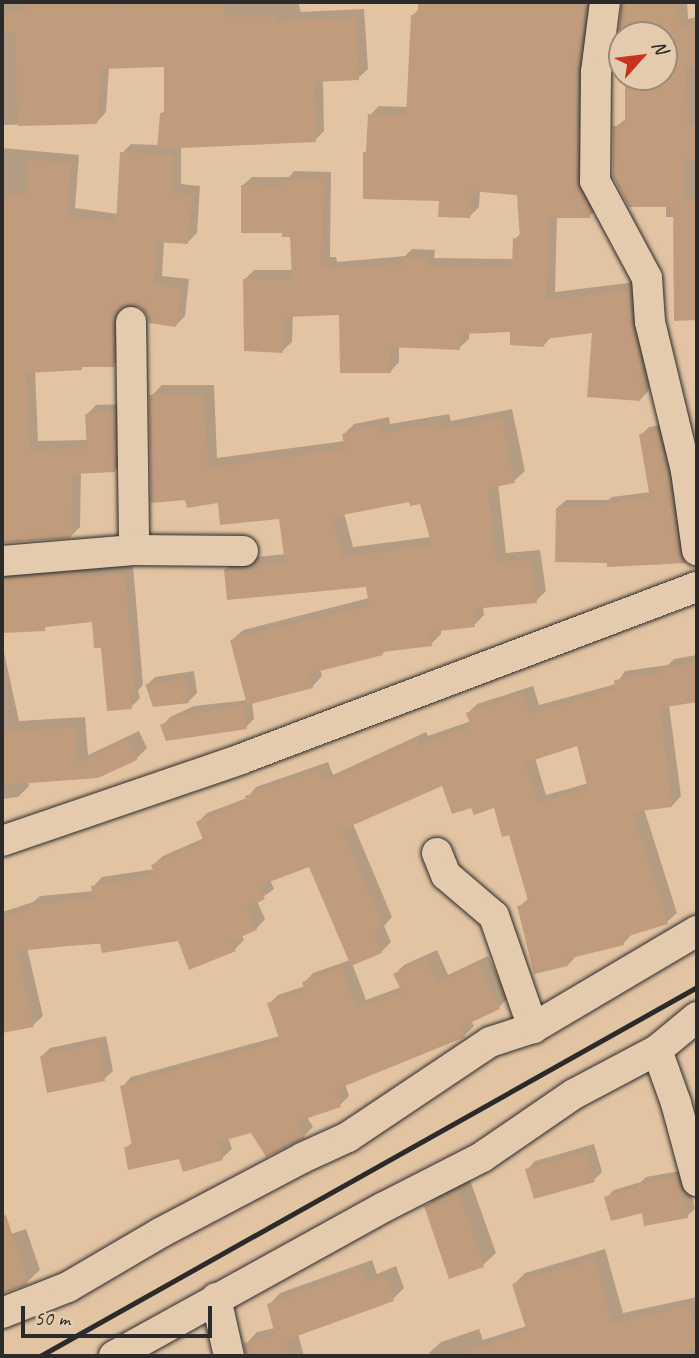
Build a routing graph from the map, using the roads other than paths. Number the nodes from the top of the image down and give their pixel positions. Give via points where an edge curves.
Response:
1 (605, 2) edge
2 (131, 322) dead end
3 (134, 550) junction
4 (697, 550) edge
5 (243, 551) dead end
6 (2, 561) edge
7 (697, 587) edge
8 (2, 841) edge
9 (438, 853) dead end
10 (697, 931) edge
11 (697, 1017) edge
12 (533, 1028) junction
13 (657, 1050) junction
14 (697, 1181) edge
15 (216, 1298) junction
16 (2, 1313) edge
17 (114, 1356) edge
18 (229, 1356) edge

1 - 4 street via 596,72 595,181 647,278 650,322 686,471
2 - 3 street
3 - 5 street
3 - 6 street
7 - 8 street via 241,759
9 - 12 street via 446,875 494,916
10 - 12 street
11 - 13 street
12 - 16 street via 490,1042 348,1137 160,1233 68,1287
13 - 14 street
13 - 15 street via 574,1094 482,1157
15 - 17 street
15 - 18 street

